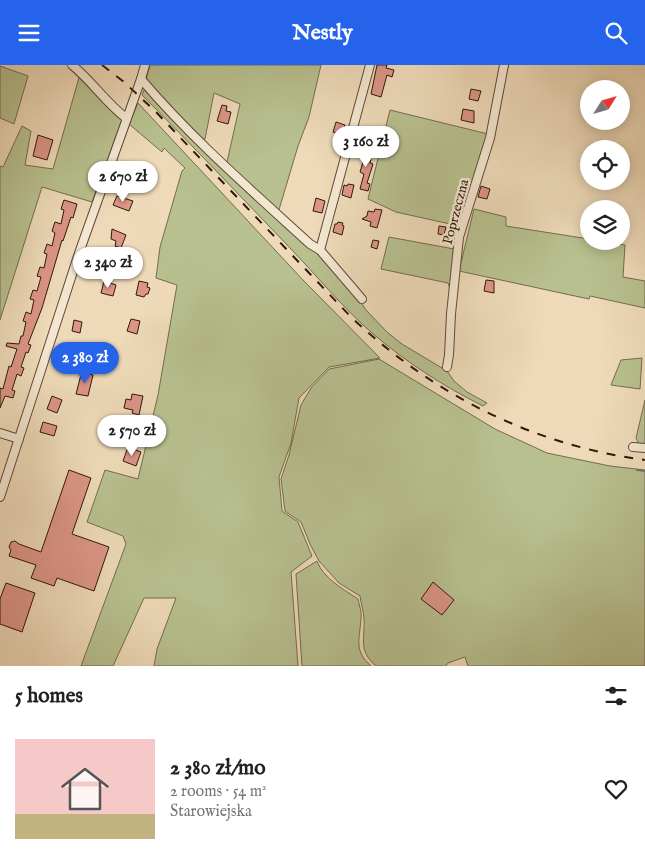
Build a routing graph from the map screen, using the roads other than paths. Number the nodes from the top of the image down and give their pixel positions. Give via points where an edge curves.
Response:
1 (72, 65) edge
2 (145, 65) edge
3 (370, 65) edge
4 (504, 65) edge
5 (141, 79) junction
6 (126, 118) junction
7 (320, 250) junction
8 (362, 299) dead end
9 (447, 367) dead end
10 (0, 433) edge
11 (19, 439) junction
12 (633, 447) dead end
13 (645, 449) edge
14 (0, 497) edge

1 - 6 street
2 - 5 street
3 - 7 street
4 - 9 street, Poprzeczna via 490,138 459,237
5 - 6 street
5 - 7 street via 183,126 242,183
6 - 11 street
7 - 8 street
10 - 11 street
11 - 14 street
12 - 13 street

